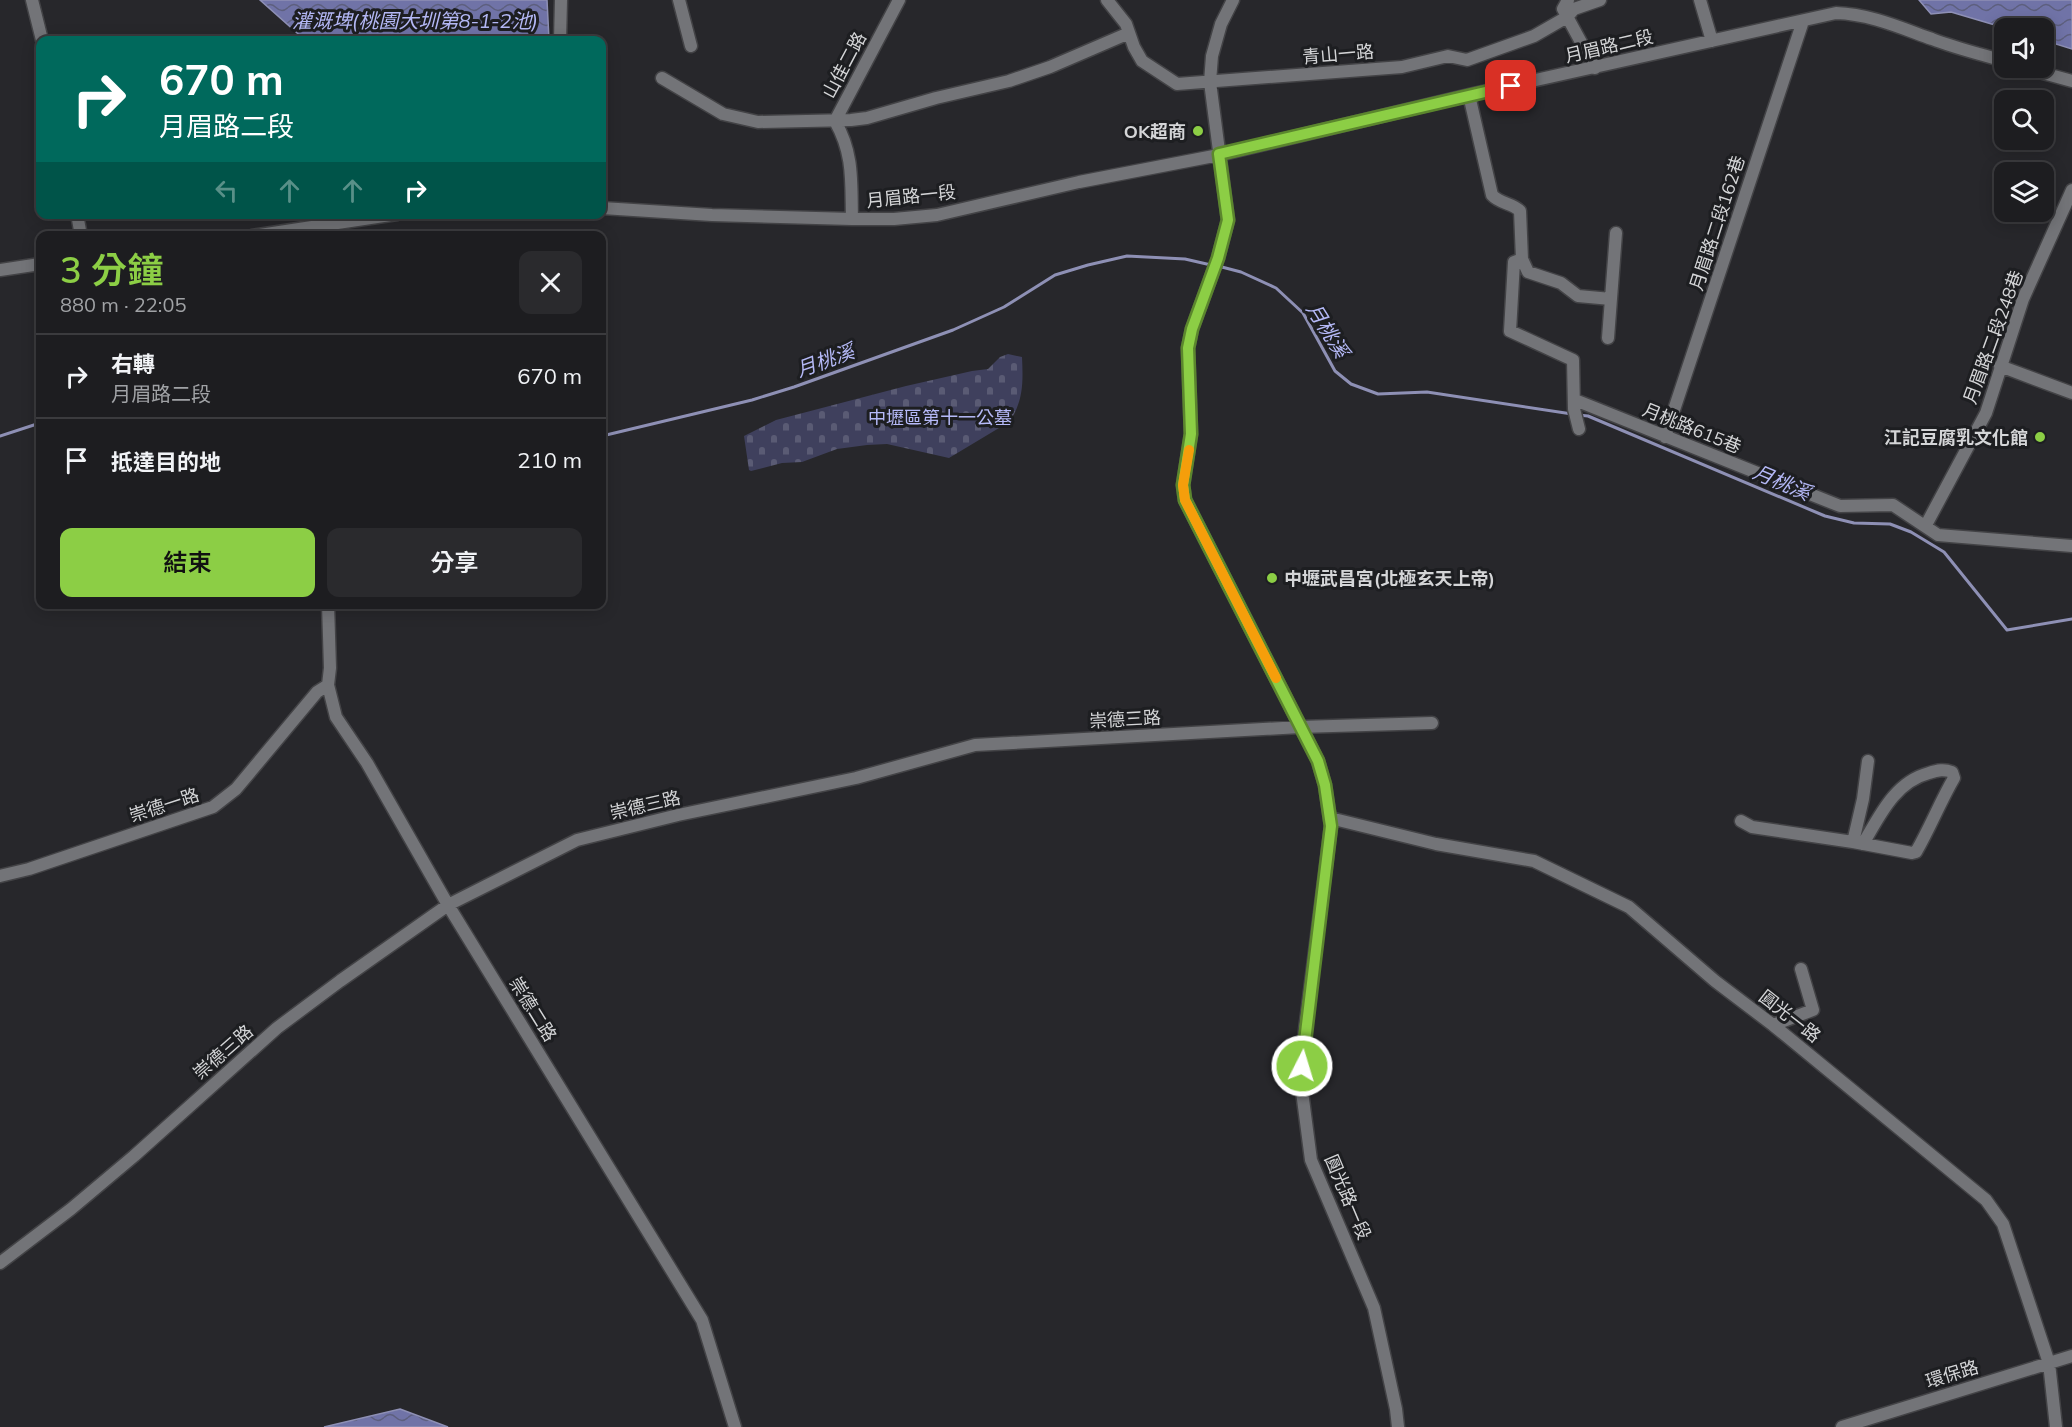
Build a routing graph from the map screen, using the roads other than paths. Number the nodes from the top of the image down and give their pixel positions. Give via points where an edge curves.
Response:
1 (33, 0) edge
2 (561, 0) edge
3 (679, 0) edge
4 (899, 0) edge
5 (1107, 0) edge
6 (1233, 0) edge
7 (1568, 0) edge
8 (1600, 0) edge
9 (1700, 0) edge
10 (1567, 17) junction
11 (1803, 21) junction
12 (1129, 33) junction
13 (41, 36) edge
14 (560, 36) edge
15 (1712, 40) junction
16 (691, 46) dead end
17 (1994, 58) edge
18 (1595, 68) junction
19 (2054, 76) edge
20 (662, 78) dead end
21 (2072, 81) edge
22 (1210, 82) junction
23 (1469, 95) junction
24 (835, 121) junction
25 (1219, 154) junction
26 (2072, 190) edge
27 (606, 208) edge
28 (364, 219) edge
29 (852, 219) junction
30 (285, 231) edge
31 (1616, 233) dead end
32 (1522, 259) junction
33 (36, 265) edge
34 (0, 270) edge
35 (1611, 299) junction
36 (1608, 338) dead end
37 (2000, 366) junction
38 (2072, 393) edge
39 (1574, 405) junction
40 (1579, 429) dead end
41 (1665, 436) junction
42 (1926, 525) junction
43 (2072, 546) edge
44 (328, 609) edge
45 (328, 685) junction
46 (1432, 723) dead end
47 (1300, 727) junction
48 (1868, 761) dead end
49 (1330, 818) junction
50 (1741, 821) dead end
51 (1858, 843) junction
52 (0, 876) edge
53 (448, 905) junction
54 (1801, 969) dead end
55 (1773, 1025) junction
56 (0, 1263) edge
57 (2072, 1356) edge
58 (2049, 1363) junction
59 (735, 1427) edge
60 (1398, 1427) edge
61 (1842, 1427) edge
62 (2056, 1427) edge

1 - 13 street
2 - 14 street
3 - 16 street
4 - 24 street, 山佳二路
5 - 12 street, 青山一路
6 - 22 street, 圓光路一段 via 1212,56
7 - 10 street via 1563,9
8 - 10 street, 青山一路 via 1574,9
9 - 15 street
10 - 18 street
10 - 22 street, 青山一路 via 1534,36 1467,60 1448,56 1402,67
11 - 15 street, 月眉路二段
11 - 17 street, 月眉路二段 via 1849,13
11 - 41 street, 月眉路二段162巷
12 - 22 street, 青山一路 via 1142,61 1177,84
12 - 24 street via 1009,81 867,118
15 - 18 street, 月眉路二段
18 - 23 street, 月眉路二段
19 - 21 street
20 - 24 street via 723,114 758,122
22 - 25 street, 圓光路一段
23 - 25 street, 月眉路二段
23 - 32 street via 1492,195 1520,212
24 - 29 street, 山佳二路 via 846,139
25 - 29 street, 月眉路一段 via 937,215
25 - 47 street, 圓光路一段 via 1228,220 1188,348 1191,434 1183,485 1185,500
26 - 37 street, 月眉路二段248巷 via 2023,299
27 - 29 street, 月眉路一段
28 - 30 street
31 - 35 street
32 - 35 street via 1528,272 1561,283 1578,296
32 - 39 street via 1514,262 1510,330 1573,360
33 - 34 street
35 - 36 street
37 - 38 street
37 - 42 street, 月眉路二段248巷 via 1986,413
39 - 40 street
39 - 41 street, 月桃路615巷
41 - 42 street, 月桃路615巷 via 1840,506 1893,504
42 - 43 street, 月桃路615巷 via 1938,535
44 - 45 street, 崇德二路
45 - 52 street, 崇德一路 via 317,692 236,789 213,807
45 - 53 street, 崇德二路 via 336,717
46 - 47 street, 崇德三路
47 - 49 street, 圓光路一段 via 1318,761
47 - 53 street, 崇德三路 via 975,745 856,778 577,840
48 - 51 street
49 - 55 street, 圓光一路 via 1436,844 1534,861 1576,879 1629,907
49 - 60 street, 圓光路一段 via 1301,1084 1311,1160 1374,1308
50 - 51 street via 1752,827
51 - 51 street via 1916,852 1954,778 1952,772 1940,770 1905,783
53 - 56 street, 崇德三路 via 277,1028 125,1164
53 - 59 street, 崇德二路 via 702,1320
54 - 55 street via 1812,1010
55 - 58 street, 圓光一路 via 1986,1200 2003,1224
57 - 58 street, 環保路
58 - 61 street, 環保路
58 - 62 street, 圓光一路

